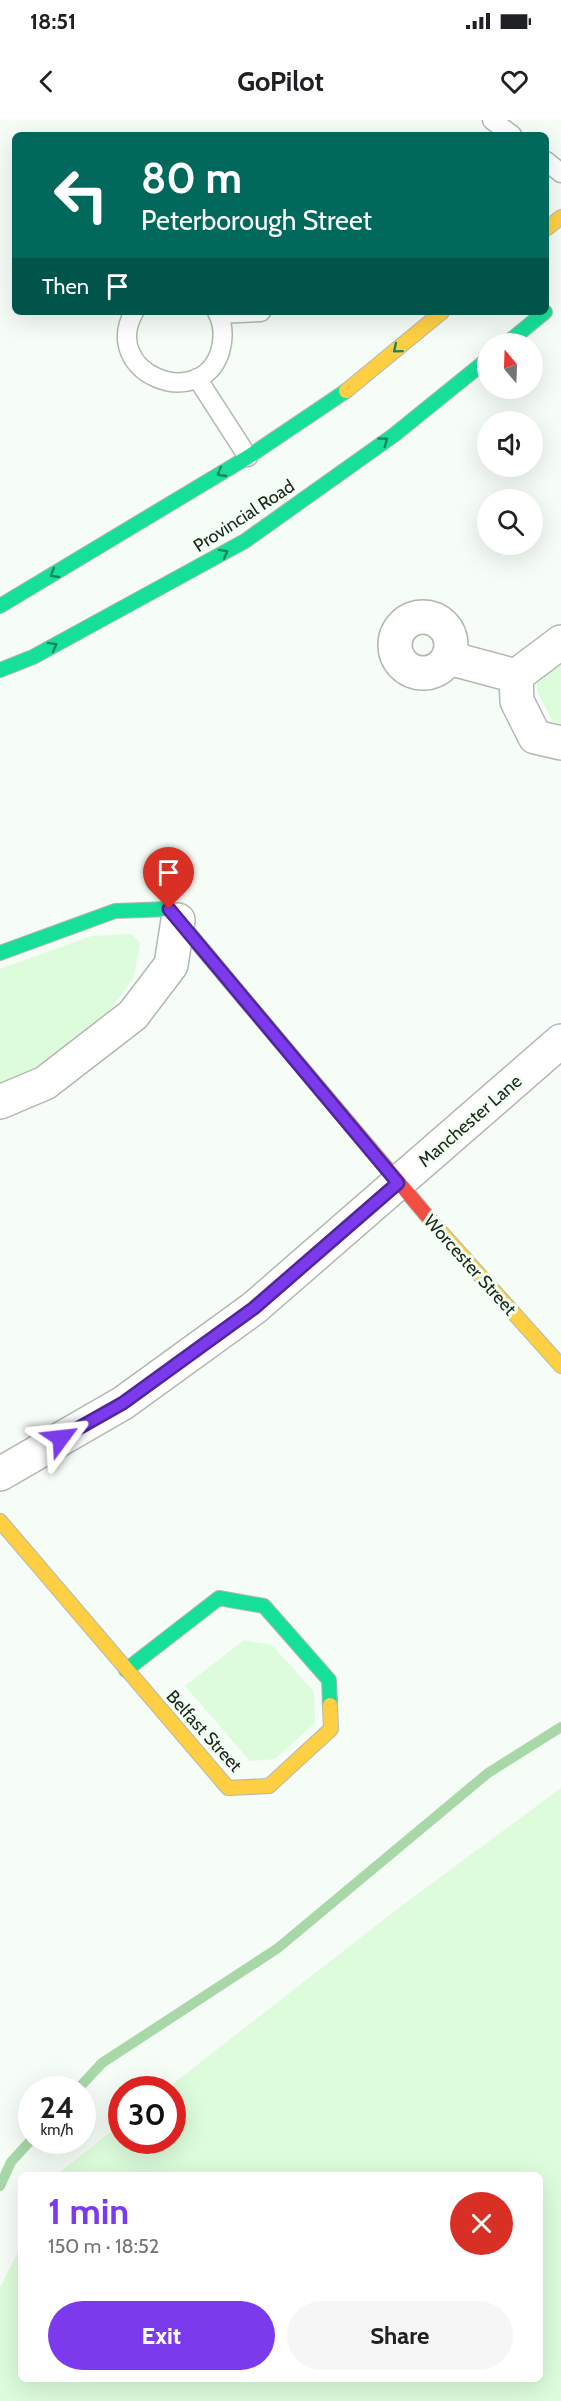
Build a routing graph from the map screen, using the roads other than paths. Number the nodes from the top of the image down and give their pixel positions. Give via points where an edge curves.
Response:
1 (492, 120) edge
2 (508, 132) edge
3 (549, 163) edge
4 (561, 173) edge
5 (561, 217) edge
6 (549, 227) edge
7 (132, 315) edge
8 (218, 315) edge
9 (438, 315) edge
10 (542, 315) edge
11 (520, 333) edge
12 (477, 368) edge
13 (197, 378) junction
14 (248, 457) junction
15 (0, 606) edge
16 (561, 642) edge
17 (449, 658) dead end
18 (0, 670) edge
19 (516, 676) junction
20 (561, 742) edge
21 (178, 920) junction
22 (0, 953) edge
23 (561, 1041) edge
24 (0, 1102) edge
25 (398, 1183) junction
26 (555, 1348) edge
27 (0, 1474) edge
28 (0, 1521) edge
29 (126, 1670) junction

1 - 2 lane
3 - 4 lane
5 - 6 street
7 - 13 lane via 128,336 130,352 138,365 165,382
8 - 13 lane via 223,328 218,357
9 -> 14 street via 350,389
10 - 11 street
18 -> 12 street, Provincial Road via 33,657 245,541 394,435
13 - 14 lane
14 -> 15 street
16 - 19 street
17 - 19 street
19 - 20 street via 517,701 535,737
21 - 22 street via 169,909 115,911
21 - 24 street via 171,965 133,1016 45,1083
21 - 25 street, Worcester Street
23 - 25 street, Manchester Lane
25 - 26 street, Worcester Street
25 - 27 street, Manchester Lane via 254,1308 123,1403
28 - 29 street, Belfast Street
29 - 29 street, Belfast Street via 228,1788 269,1786 331,1729 329,1680 264,1606 219,1598

